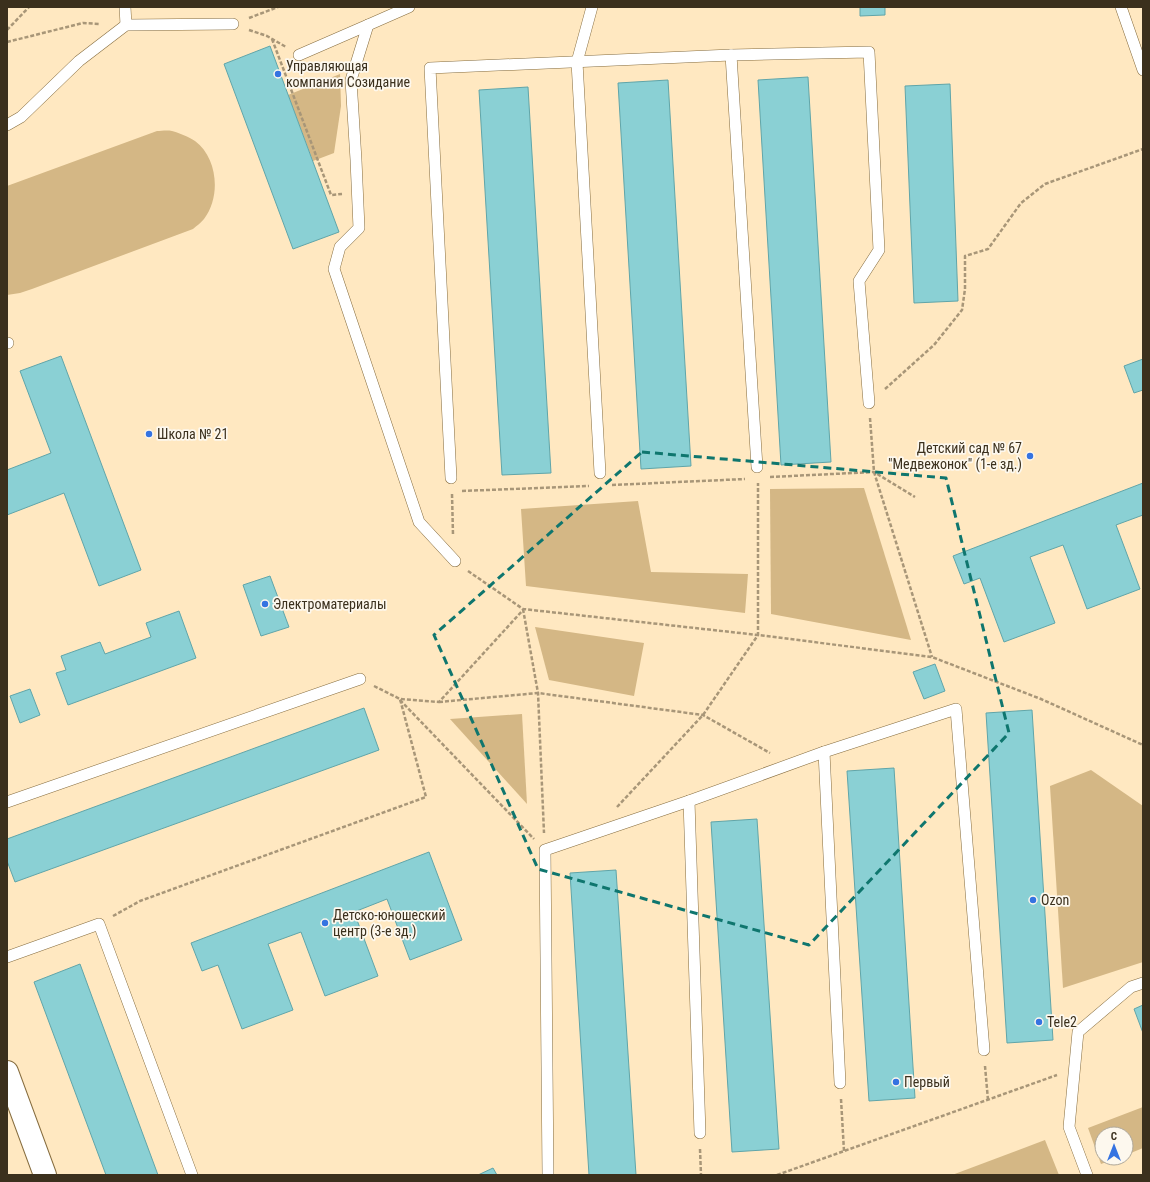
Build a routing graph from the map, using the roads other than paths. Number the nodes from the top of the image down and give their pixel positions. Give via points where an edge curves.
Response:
1 (125, 7) edge
2 (408, 7) edge
3 (592, 7) edge
4 (1121, 7) edge
5 (233, 24) road end
6 (126, 26) junction
7 (368, 26) junction
8 (299, 55) road end
9 (731, 55) junction
10 (577, 62) junction
11 (1143, 70) edge
12 (7, 126) edge
13 (869, 403) road end
14 (757, 472) road end
15 (600, 474) dead end
16 (451, 478) dead end
17 (455, 561) dead end
18 (360, 679) road end
19 (824, 752) junction
20 (689, 801) junction
21 (7, 802) edge
22 (7, 957) edge
23 (1143, 983) edge
24 (984, 1050) road end
25 (7, 1072) edge
26 (840, 1083) road end
27 (700, 1133) road end
28 (45, 1175) edge
29 (192, 1175) edge
30 (548, 1175) edge
31 (1086, 1175) edge

1 - 6 lane
2 - 7 lane
3 - 10 lane
4 - 11 lane
5 - 6 lane
6 - 12 lane via 79,61 21,117
7 - 8 lane
7 - 17 lane via 351,80 359,228 340,247 334,269 419,522
9 - 10 lane
9 - 13 lane via 869,52 878,250 858,281
9 - 14 lane
10 - 15 lane
10 - 16 lane via 430,68
18 - 21 lane
19 - 20 lane
19 - 24 lane via 956,709
19 - 26 lane
20 - 27 lane
20 - 30 lane via 545,850
22 - 29 lane via 99,924
23 - 31 lane via 1131,987 1078,1032 1069,1128
25 - 28 street

